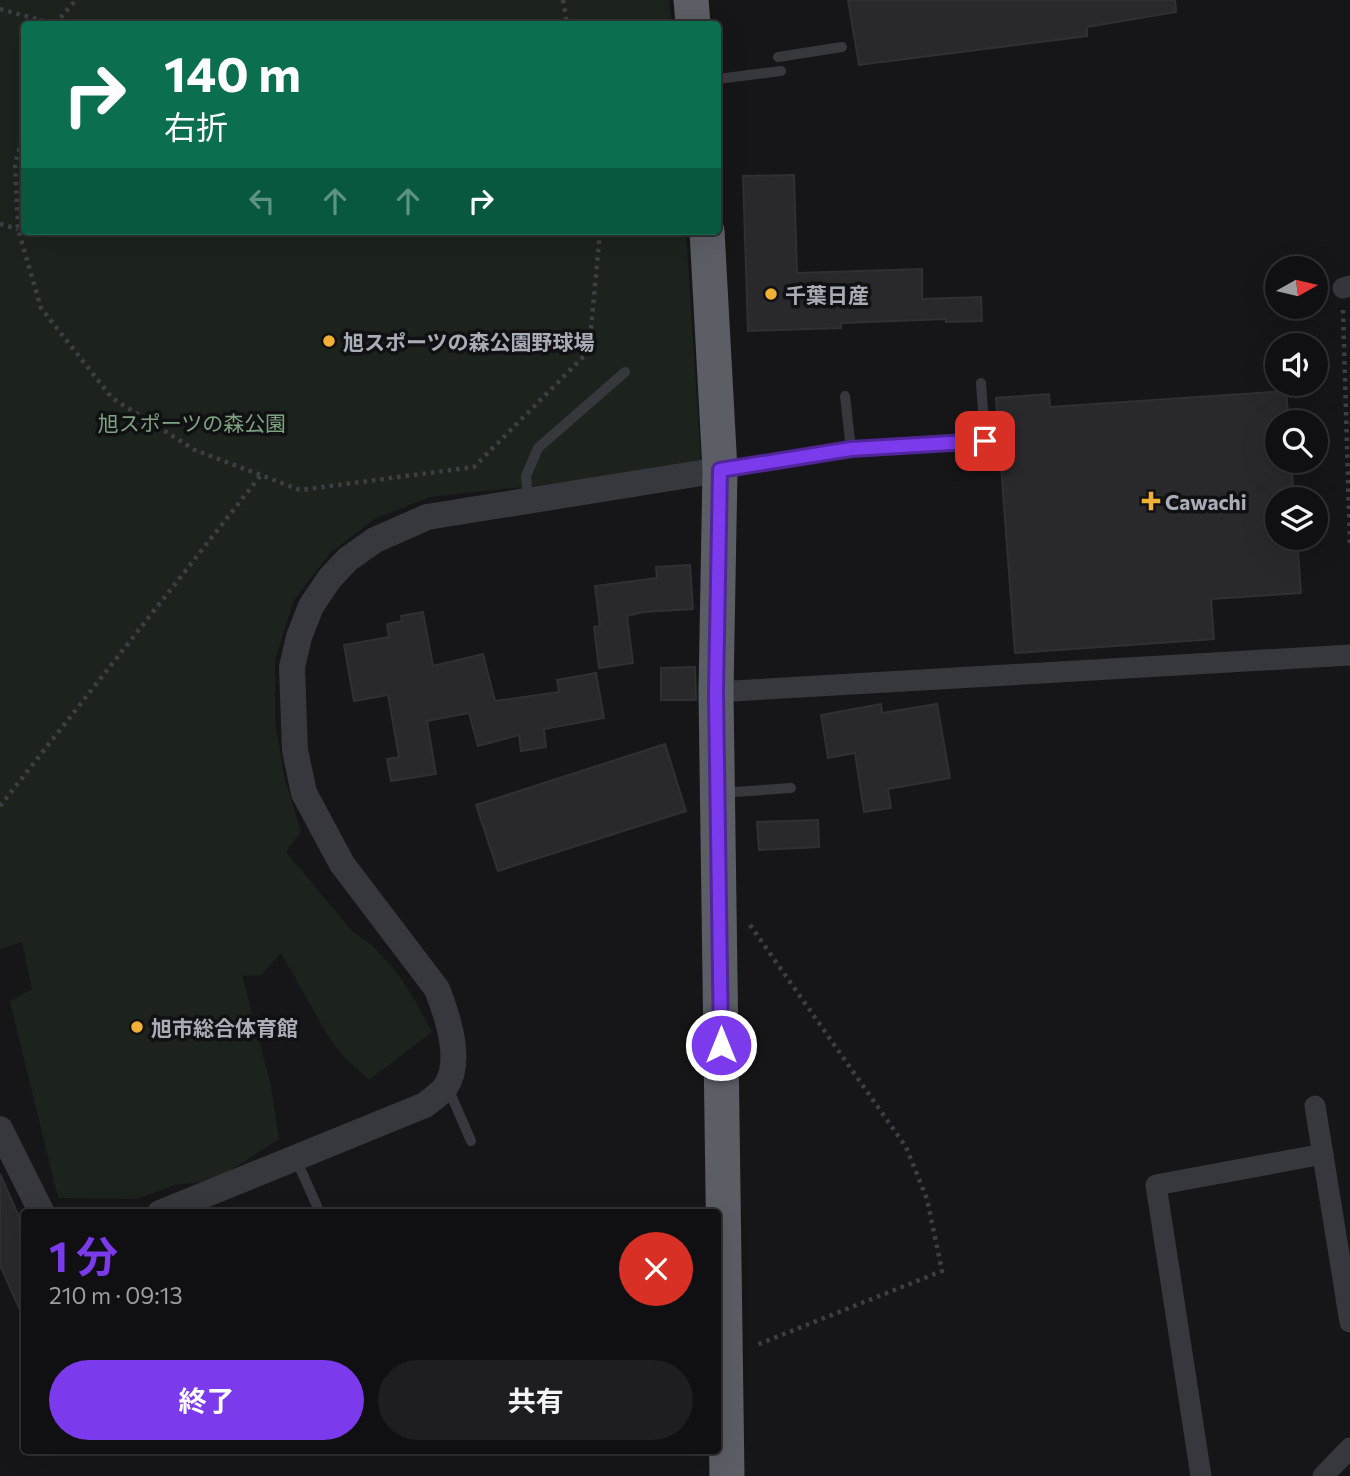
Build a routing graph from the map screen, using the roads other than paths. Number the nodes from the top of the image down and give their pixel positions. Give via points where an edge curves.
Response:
1 (691, 0) edge
2 (693, 21) edge
3 (842, 47) dead end
4 (778, 57) dead end
5 (781, 71) dead end
6 (721, 79) edge
7 (707, 235) edge
8 (625, 372) dead end
9 (981, 383) dead end
10 (845, 396) dead end
11 (851, 449) junction
12 (720, 470) junction
13 (528, 500) junction
14 (1350, 655) edge
15 (716, 692) junction
16 (791, 788) dead end
17 (718, 793) junction
18 (447, 1086) junction
19 (1315, 1106) dead end
20 (0, 1129) edge
21 (471, 1141) dead end
22 (1323, 1154) junction
23 (295, 1157) junction
24 (317, 1206) dead end
25 (40, 1209) edge
26 (170, 1209) edge
27 (1350, 1322) edge
28 (1350, 1448) edge
29 (727, 1476) edge
30 (1200, 1476) edge
31 (1323, 1476) edge

1 - 2 highway
3 - 4 lane
5 - 6 lane
7 - 12 highway
8 - 13 lane via 538,448 526,476
9 - 11 lane via 985,441
10 - 11 lane
11 - 12 lane
12 - 13 street
12 - 15 highway
13 - 18 street via 427,517 375,540 348,559 311,606 292,667 295,750 304,793 342,864 437,989 446,1012 453,1058
14 - 15 street
15 - 17 highway
16 - 17 lane
17 - 29 highway
18 - 21 lane
18 - 23 street via 425,1105
19 - 22 street
20 - 25 street
22 - 27 street
22 - 30 street via 1156,1185
23 - 24 lane
23 - 26 street
28 - 31 street

